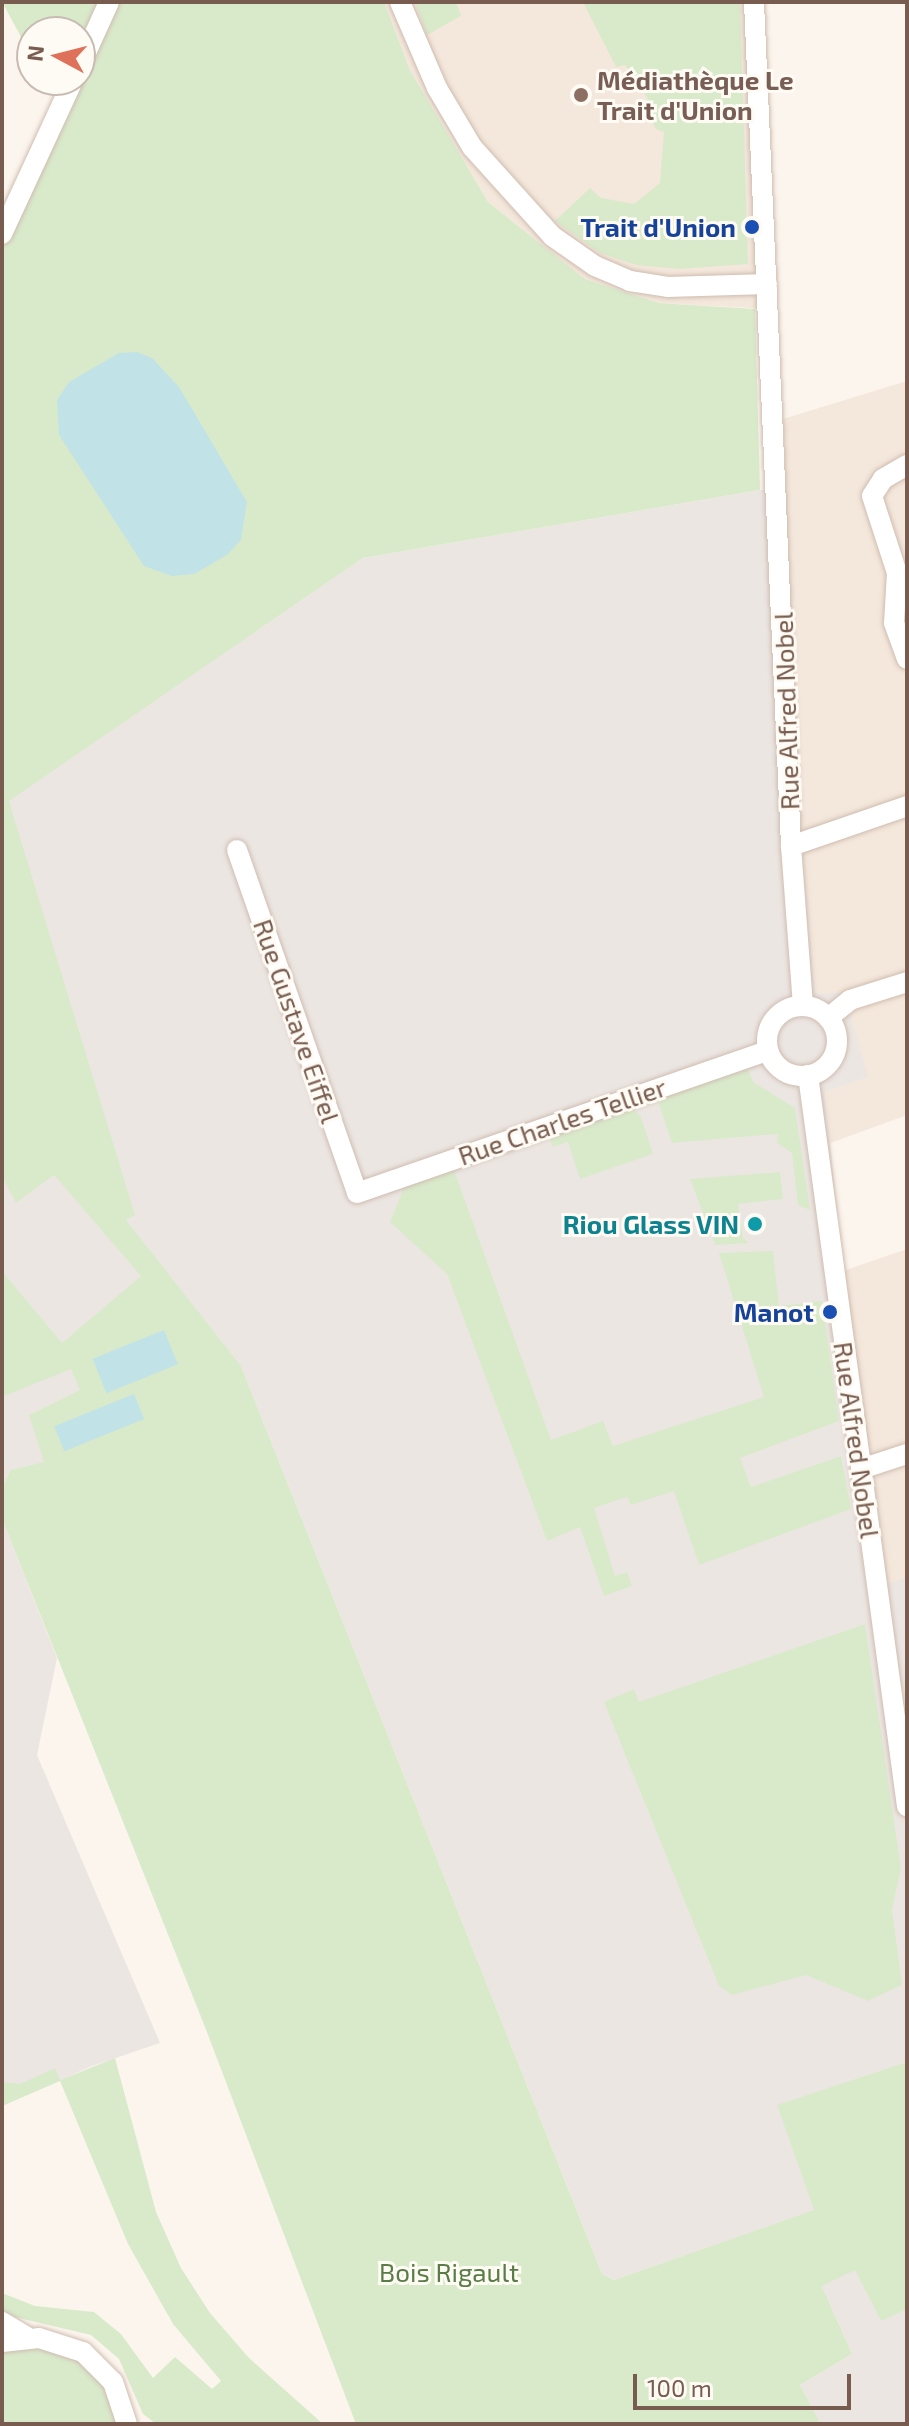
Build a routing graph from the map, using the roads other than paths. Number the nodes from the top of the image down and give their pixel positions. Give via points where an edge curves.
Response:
1 (109, 2) edge
2 (400, 2) edge
3 (754, 2) edge
4 (96, 31) edge
5 (66, 96) edge
6 (2, 234) edge
7 (767, 284) junction
8 (907, 465) edge
9 (907, 659) edge
10 (907, 806) edge
11 (791, 846) junction
12 (237, 850) dead end
13 (907, 982) edge
14 (803, 1006) junction
15 (828, 1018) junction
16 (768, 1051) junction
17 (808, 1075) junction
18 (357, 1193) joint
19 (907, 1454) edge
20 (861, 1469) junction
21 (907, 1806) edge
22 (2, 2322) edge
23 (27, 2337) junction
24 (2, 2342) edge
25 (126, 2417) edge
26 (141, 2424) edge

1 - 4 street
2 - 7 street via 432,77 472,147 552,236 595,266 630,281 668,287
3 - 7 street, Rue Alfred Nobel
5 - 6 street
7 - 11 street, Rue Alfred Nobel
8 - 9 street via 883,479 872,496 897,573 894,623
10 - 11 street
11 - 14 street, Rue Alfred Nobel
12 - 18 street, Rue Gustave Eiffel
13 - 15 street via 850,1000
14 - 15 street
14 - 16 street via 779,1015 771,1025
15 - 17 street via 836,1047 826,1066
16 - 17 street via 788,1073
16 - 18 street, Rue Charles Tellier
17 - 20 street, Rue Alfred Nobel
19 - 20 street
20 - 21 street, Rue Alfred Nobel
22 - 23 street
23 - 24 street
23 - 25 street via 83,2352 106,2372
25 - 26 street

